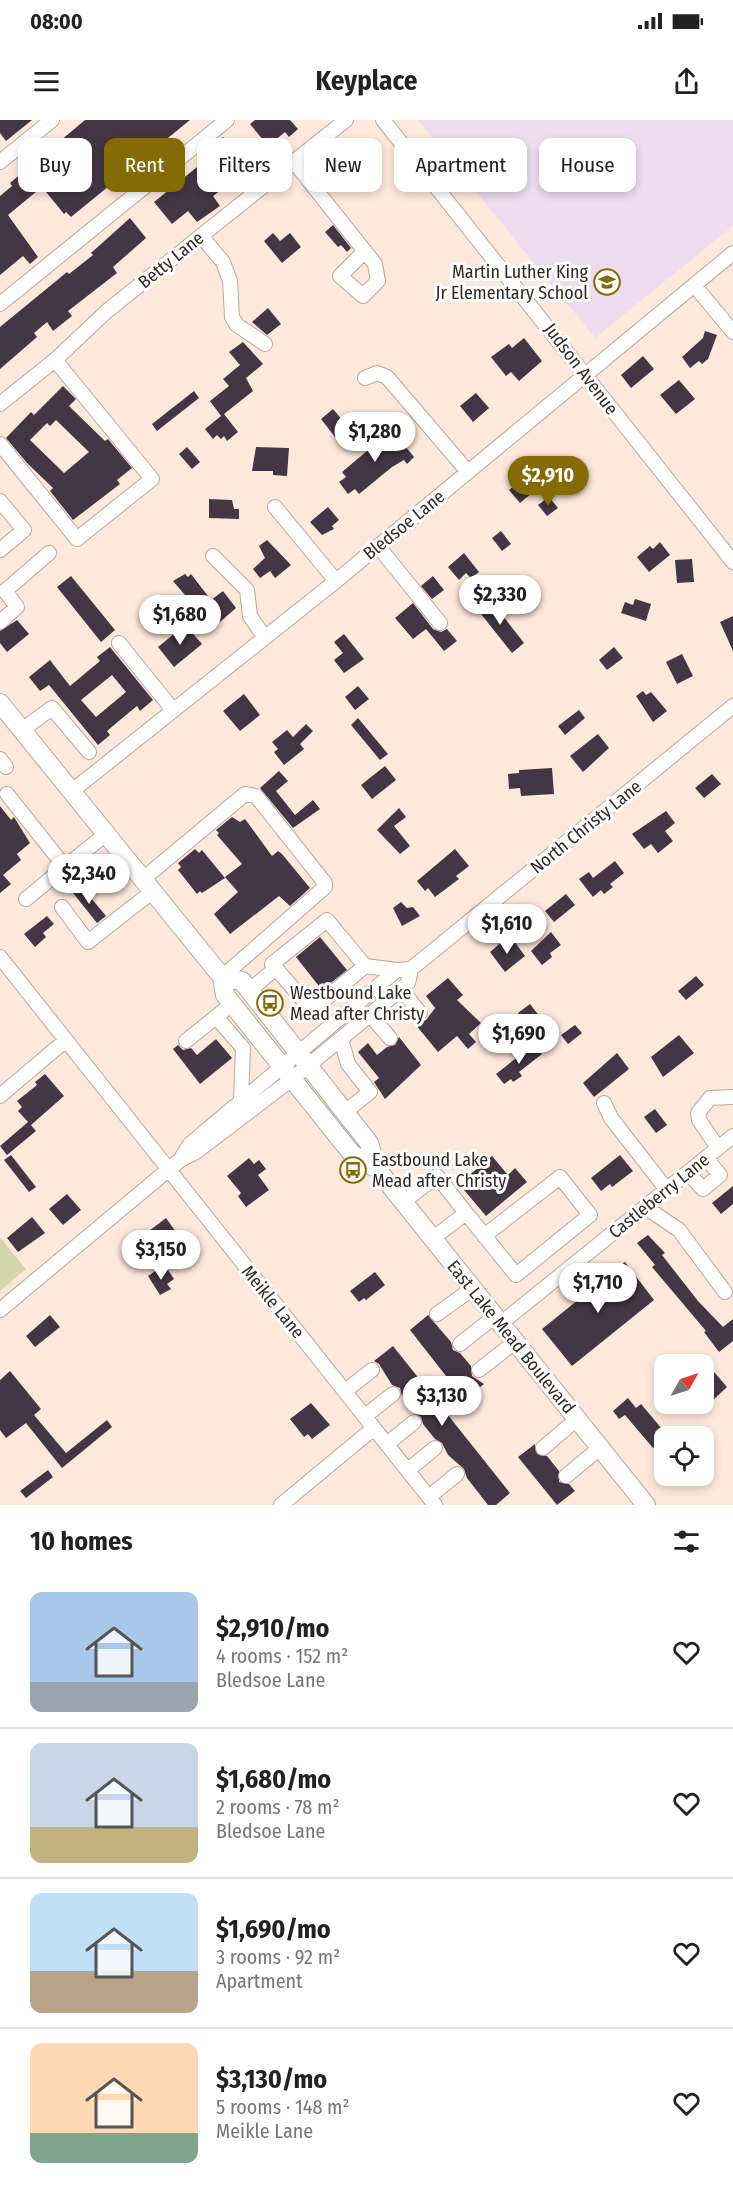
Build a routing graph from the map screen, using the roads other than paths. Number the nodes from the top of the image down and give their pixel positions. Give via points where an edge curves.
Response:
1 (52, 120) edge
2 (227, 120) edge
3 (346, 120) edge
4 (383, 120) edge
5 (0, 162) edge
6 (294, 162) junction
7 (201, 236) junction
8 (365, 251) dead end
9 (733, 253) edge
10 (694, 285) junction
11 (0, 304) edge
12 (733, 332) edge
13 (265, 344) dead end
14 (55, 360) junction
15 (585, 374) junction
16 (365, 378) dead end
17 (0, 404) edge
18 (0, 444) edge
19 (468, 472) junction
20 (0, 501) edge
21 (275, 507) dead end
22 (378, 546) junction
23 (0, 550) edge
24 (49, 553) dead end
25 (213, 556) dead end
26 (733, 562) edge
27 (336, 580) junction
28 (0, 622) edge
29 (440, 623) dead end
30 (265, 638) junction
31 (119, 643) dead end
32 (0, 703) edge
33 (733, 706) edge
34 (173, 710) junction
35 (22, 730) junction
36 (89, 752) dead end
37 (72, 791) junction
38 (7, 794) dead end
39 (106, 834) junction
40 (65, 867) junction
41 (148, 885) junction
42 (26, 899) dead end
43 (62, 907) dead end
44 (0, 957) edge
45 (365, 966) junction
46 (276, 968) junction
47 (404, 970) junction
48 (222, 977) junction
49 (401, 989) junction
50 (250, 990) junction
51 (320, 1003) junction
52 (232, 1004) junction
53 (420, 1013) dead end
54 (370, 1015) junction
55 (216, 1017) junction
56 (335, 1021) junction
57 (257, 1036) junction
58 (390, 1038) dead end
59 (341, 1039) junction
60 (66, 1041) junction
61 (186, 1041) dead end
62 (243, 1048) junction
63 (303, 1059) junction
64 (287, 1072) junction
65 (0, 1095) edge
66 (733, 1097) edge
67 (242, 1100) junction
68 (604, 1103) dead end
69 (345, 1112) junction
70 (733, 1136) edge
71 (718, 1148) junction
72 (706, 1158) junction
73 (180, 1160) junction
74 (376, 1169) junction
75 (167, 1170) junction
76 (688, 1173) junction
77 (667, 1190) junction
78 (403, 1202) junction
79 (645, 1208) junction
80 (466, 1213) junction
81 (484, 1236) junction
82 (432, 1239) junction
83 (472, 1289) junction
84 (725, 1292) dead end
85 (0, 1310) edge
86 (437, 1314) dead end
87 (497, 1321) junction
88 (515, 1342) junction
89 (460, 1344) dead end
90 (372, 1370) dead end
91 (479, 1371) dead end
92 (345, 1391) junction
93 (393, 1394) dead end
94 (365, 1416) junction
95 (577, 1419) junction
96 (414, 1422) dead end
97 (374, 1428) junction
98 (387, 1444) junction
99 (435, 1448) dead end
100 (543, 1448) dead end
101 (600, 1448) junction
102 (408, 1470) junction
103 (457, 1474) dead end
104 (566, 1476) dead end
105 (432, 1501) edge
106 (281, 1505) edge
107 (646, 1505) edge

1 - 5 street
2 - 11 street
3 - 6 street, Betty Lane
4 - 15 street, Judson Avenue
6 - 7 street, Betty Lane
6 - 8 street
7 - 13 street via 223,262 230,281 232,317 237,325
7 - 14 street, Betty Lane via 107,311
9 - 10 street, Bledsoe Lane
10 - 12 street
10 - 15 street, Bledsoe Lane
14 - 17 street, Betty Lane
14 - 18 street via 152,478 77,539
15 - 19 street, Bledsoe Lane
15 - 26 street, Judson Avenue
16 - 19 street via 377,373 387,377
19 - 22 street, Bledsoe Lane
20 - 23 street via 24,530
21 - 27 street
22 - 27 street, Bledsoe Lane
22 - 29 street
24 - 28 street via 5,591 17,607
25 - 30 street via 247,590 250,616
27 - 30 street, Bledsoe Lane
30 - 34 street, Bledsoe Lane
31 - 34 street
32 - 35 main road, East Lake Mead Boulevard
33 - 47 street, North Christy Lane
34 - 37 street, Bledsoe Lane
35 - 36 street via 52,708
35 - 37 main road, East Lake Mead Boulevard
37 - 39 main road, East Lake Mead Boulevard
38 - 40 street
39 - 40 street
39 - 41 main road, East Lake Mead Boulevard
40 - 42 street
41 - 43 street via 88,942
41 - 48 main road, East Lake Mead Boulevard
41 - 48 street via 245,794 256,796 325,887
44 - 60 street, Meikle Lane
45 - 46 street via 327,920 272,964
45 - 47 street
45 - 51 street
46 - 50 street
46 - 51 street via 312,1010
47 - 49 street, North Christy Lane via 408,983
47 - 56 street, North Christy Lane
48 - 50 main road, East Lake Mead Boulevard via 242,981
48 - 52 main road, East Lake Mead Boulevard via 225,995
49 - 53 street
49 - 54 street, North Christy Lane
50 - 63 main road, East Lake Mead Boulevard
51 - 56 street
52 - 55 street
52 - 57 main road, East Lake Mead Boulevard
54 - 58 street
54 - 59 street, North Christy Lane
55 - 61 street
55 - 62 street
56 - 63 street, North Christy Lane
57 - 62 street
57 - 64 main road, East Lake Mead Boulevard
59 - 63 street, North Christy Lane
59 - 69 street via 348,1064 370,1092
60 - 65 street
60 - 75 street, Meikle Lane
62 - 67 street
63 - 64 street, North Christy Lane
63 - 69 main road, East Lake Mead Boulevard
64 - 67 street, North Christy Lane
64 - 73 street, North Christy Lane via 196,1152
64 - 74 main road, East Lake Mead Boulevard via 352,1154
66 - 71 street via 710,1098 698,1113
67 - 73 street, North Christy Lane via 189,1144
68 - 77 street via 611,1118
69 - 74 main road, East Lake Mead Boulevard via 369,1143
70 - 71 street, Castleberry Lane
71 - 72 street, Castleberry Lane
72 - 76 street, Castleberry Lane
72 - 76 street via 720,1175 703,1189
73 - 75 street, North Christy Lane
74 - 78 main road, East Lake Mead Boulevard
75 - 85 street, North Christy Lane
75 - 92 street, Meikle Lane
76 - 77 street, Castleberry Lane
77 - 79 street, Castleberry Lane
78 - 80 street via 437,1176
78 - 82 main road, East Lake Mead Boulevard
79 - 84 street via 679,1230
79 - 87 street, Castleberry Lane
80 - 81 street
80 - 82 street
81 - 81 street via 516,1275 590,1215 560,1177
82 - 83 main road, East Lake Mead Boulevard
83 - 86 street
83 - 87 main road, East Lake Mead Boulevard
87 - 88 main road, East Lake Mead Boulevard
87 - 89 street, Castleberry Lane
88 - 91 street
88 - 95 main road, East Lake Mead Boulevard
90 - 92 street
92 - 94 street, Meikle Lane
93 - 94 street
94 - 97 street, Meikle Lane
95 - 100 street
95 - 101 main road, East Lake Mead Boulevard
96 - 98 street
97 - 98 street, Meikle Lane
97 - 106 street
98 - 102 street, Meikle Lane
99 - 102 street
101 - 104 street
101 - 107 main road, East Lake Mead Boulevard
102 - 105 street, Meikle Lane
103 - 105 street

